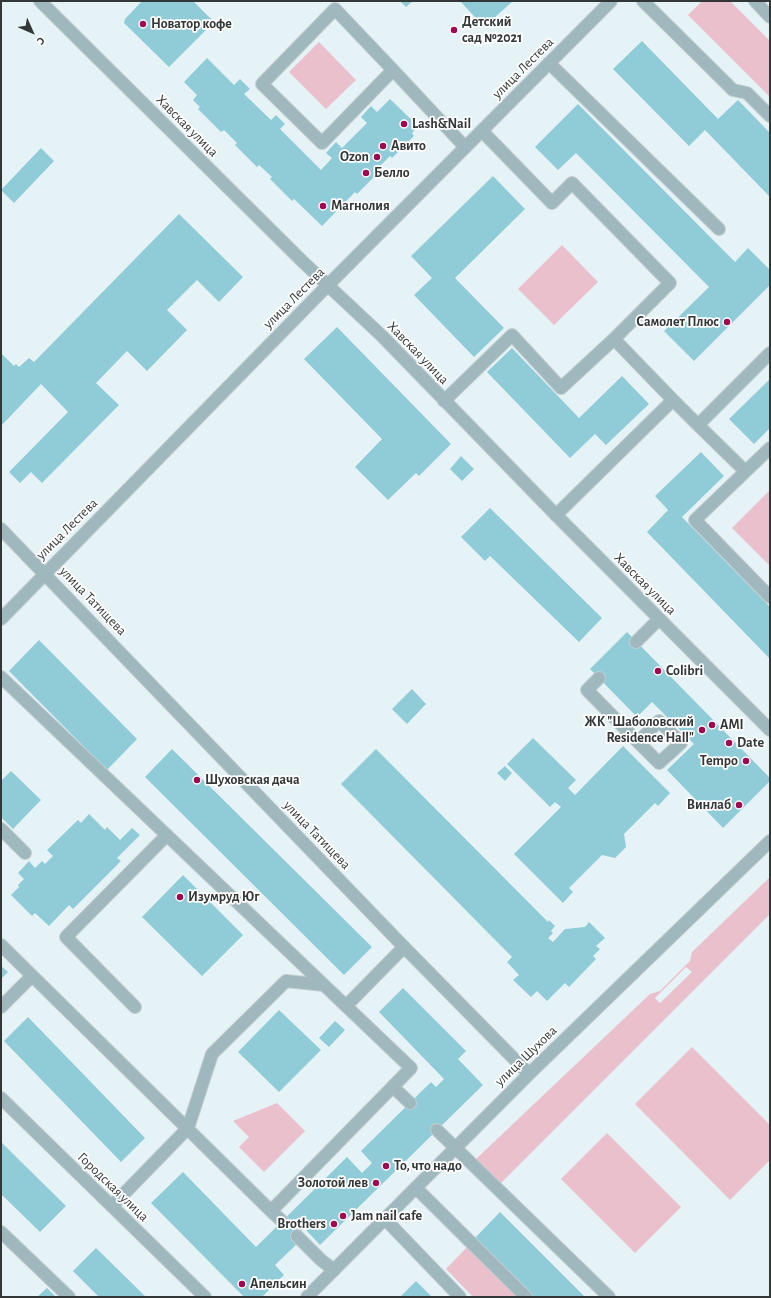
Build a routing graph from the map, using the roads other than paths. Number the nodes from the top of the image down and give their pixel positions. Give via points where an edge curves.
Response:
1 (40, 1) edge
2 (611, 1) edge
3 (643, 1) edge
4 (755, 1) edge
5 (770, 17) edge
6 (550, 63) junction
7 (393, 70) junction
8 (770, 116) edge
9 (482, 131) junction
10 (465, 148) junction
11 (719, 229) dead end
12 (328, 285) junction
13 (614, 339) junction
14 (770, 353) edge
15 (672, 400) junction
16 (444, 401) junction
17 (698, 425) junction
18 (770, 448) edge
19 (745, 471) junction
20 (556, 515) junction
21 (1, 529) edge
22 (45, 573) junction
23 (770, 597) edge
24 (1, 618) edge
25 (659, 619) junction
26 (636, 642) dead end
27 (1, 677) edge
28 (599, 678) dead end
29 (770, 730) edge
30 (638, 742) dead end
31 (1, 830) edge
32 (167, 835) junction
33 (770, 840) edge
34 (25, 853) dead end
35 (1, 945) edge
36 (404, 947) junction
37 (32, 976) junction
38 (324, 985) junction
39 (346, 1006) junction
40 (1, 1007) edge
41 (135, 1007) dead end
42 (529, 1074) junction
43 (393, 1087) junction
44 (1, 1098) edge
45 (410, 1103) dead end
46 (188, 1128) junction
47 (437, 1130) dead end
48 (456, 1148) junction
49 (416, 1188) junction
50 (112, 1206) junction
51 (271, 1211) junction
52 (385, 1219) junction
53 (282, 1221) dead end
54 (1, 1232) edge
55 (297, 1236) dead end
56 (334, 1270) junction
57 (69, 1297) edge
58 (205, 1297) edge
59 (307, 1297) edge
60 (460, 1297) edge
61 (526, 1297) edge
62 (608, 1297) edge

1 - 12 street, Хавская улица
2 - 6 street, улица Лестева
3 - 8 street via 733,90 747,93
4 - 5 street
6 - 9 street, улица Лестева
6 - 11 street
7 - 7 street via 322,143 262,84 335,9
7 - 10 street
9 - 10 street, улица Лестева
9 - 13 street via 552,203 572,183 670,283
10 - 12 street, улица Лестева
12 - 16 street, Хавская улица via 383,337
12 - 22 street, улица Лестева
13 - 15 street
13 - 16 street via 562,388 512,336
14 - 17 street
15 - 17 street
15 - 20 street
16 - 20 street, Хавская улица
17 - 19 street
18 - 19 street
19 - 23 street via 695,520
20 - 25 street, Хавская улица
21 - 22 street, улица Татищева
22 - 24 street, улица Лестева
22 - 36 street, улица Татищева
25 - 26 street
25 - 29 street, Хавская улица
27 - 32 street
28 - 30 street via 587,690
31 - 34 street
32 - 38 street
32 - 41 street via 66,937
33 - 42 street, улица Шухова
35 - 37 street
36 - 39 street
36 - 42 street, улица Татищева
37 - 40 street
37 - 46 street
38 - 39 street
38 - 46 street via 286,981 212,1054
39 - 43 street via 411,1068
42 - 48 street, улица Шухова
43 - 45 street
43 - 51 street
44 - 50 street, Городская улица
46 - 50 street
46 - 51 street
47 - 48 street
48 - 49 street, улица Шухова
48 - 62 street
49 - 52 street, улица Шухова
49 - 61 street
50 - 58 street, Городская улица
51 - 53 street
52 - 56 street, улица Шухова
52 - 60 street
54 - 57 street
55 - 56 street
56 - 59 street, улица Шухова

